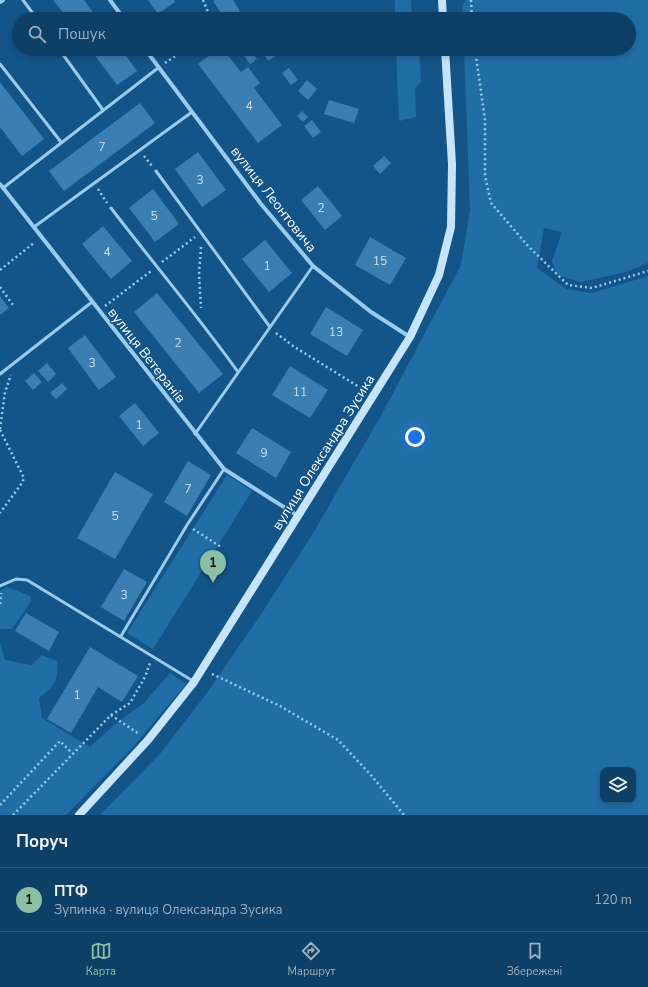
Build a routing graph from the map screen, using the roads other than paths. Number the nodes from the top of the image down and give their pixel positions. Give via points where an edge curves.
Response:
1 (3, 0) edge
2 (23, 0) edge
3 (110, 0) edge
4 (442, 0) edge
5 (0, 2) edge
6 (32, 12) edge
7 (119, 12) edge
8 (443, 12) edge
9 (64, 56) edge
10 (150, 56) edge
11 (445, 56) edge
12 (0, 64) edge
13 (158, 68) junction
14 (104, 110) junction
15 (192, 112) junction
16 (61, 142) junction
17 (156, 171) road end
18 (1, 186) edge
19 (111, 208) road end
20 (34, 226) junction
21 (313, 266) junction
22 (92, 302) junction
23 (270, 327) junction
24 (410, 337) junction
25 (238, 372) junction
26 (0, 374) edge
27 (195, 434) junction
28 (224, 469) junction
29 (298, 516) junction
30 (0, 586) edge
31 (121, 636) junction
32 (194, 682) junction
33 (79, 815) edge

1 - 5 street
2 - 6 lane
3 - 7 street
4 - 8 main road
9 - 14 lane
10 - 13 street, вулиця Леонтовича
11 - 24 main road, вулиця Олександра Зусика via 452,164 451,227 439,275
12 - 16 lane
13 - 14 lane
13 - 15 street, вулиця Леонтовича
14 - 16 lane
15 - 20 lane
15 - 21 street, вулиця Леонтовича via 261,204
16 - 18 lane
17 - 23 lane
18 - 20 street, вулиця Ветеранів
19 - 25 lane via 202,322
20 - 22 street, вулиця Ветеранів
21 - 23 lane
21 - 24 street, вулиця Леонтовича via 371,312
22 - 26 lane
22 - 27 street, вулиця Ветеранів
23 - 25 lane
24 - 29 main road, вулиця Олександра Зусика
25 - 27 lane
27 - 28 street, вулиця Ветеранів
28 - 29 street, вулиця Ветеранів
28 - 31 lane via 187,525
29 - 32 main road, вулиця Олександра Зусика
30 - 31 lane via 16,579 27,580
31 - 32 lane
32 - 33 main road, вулиця Олександра Зусика via 148,740

